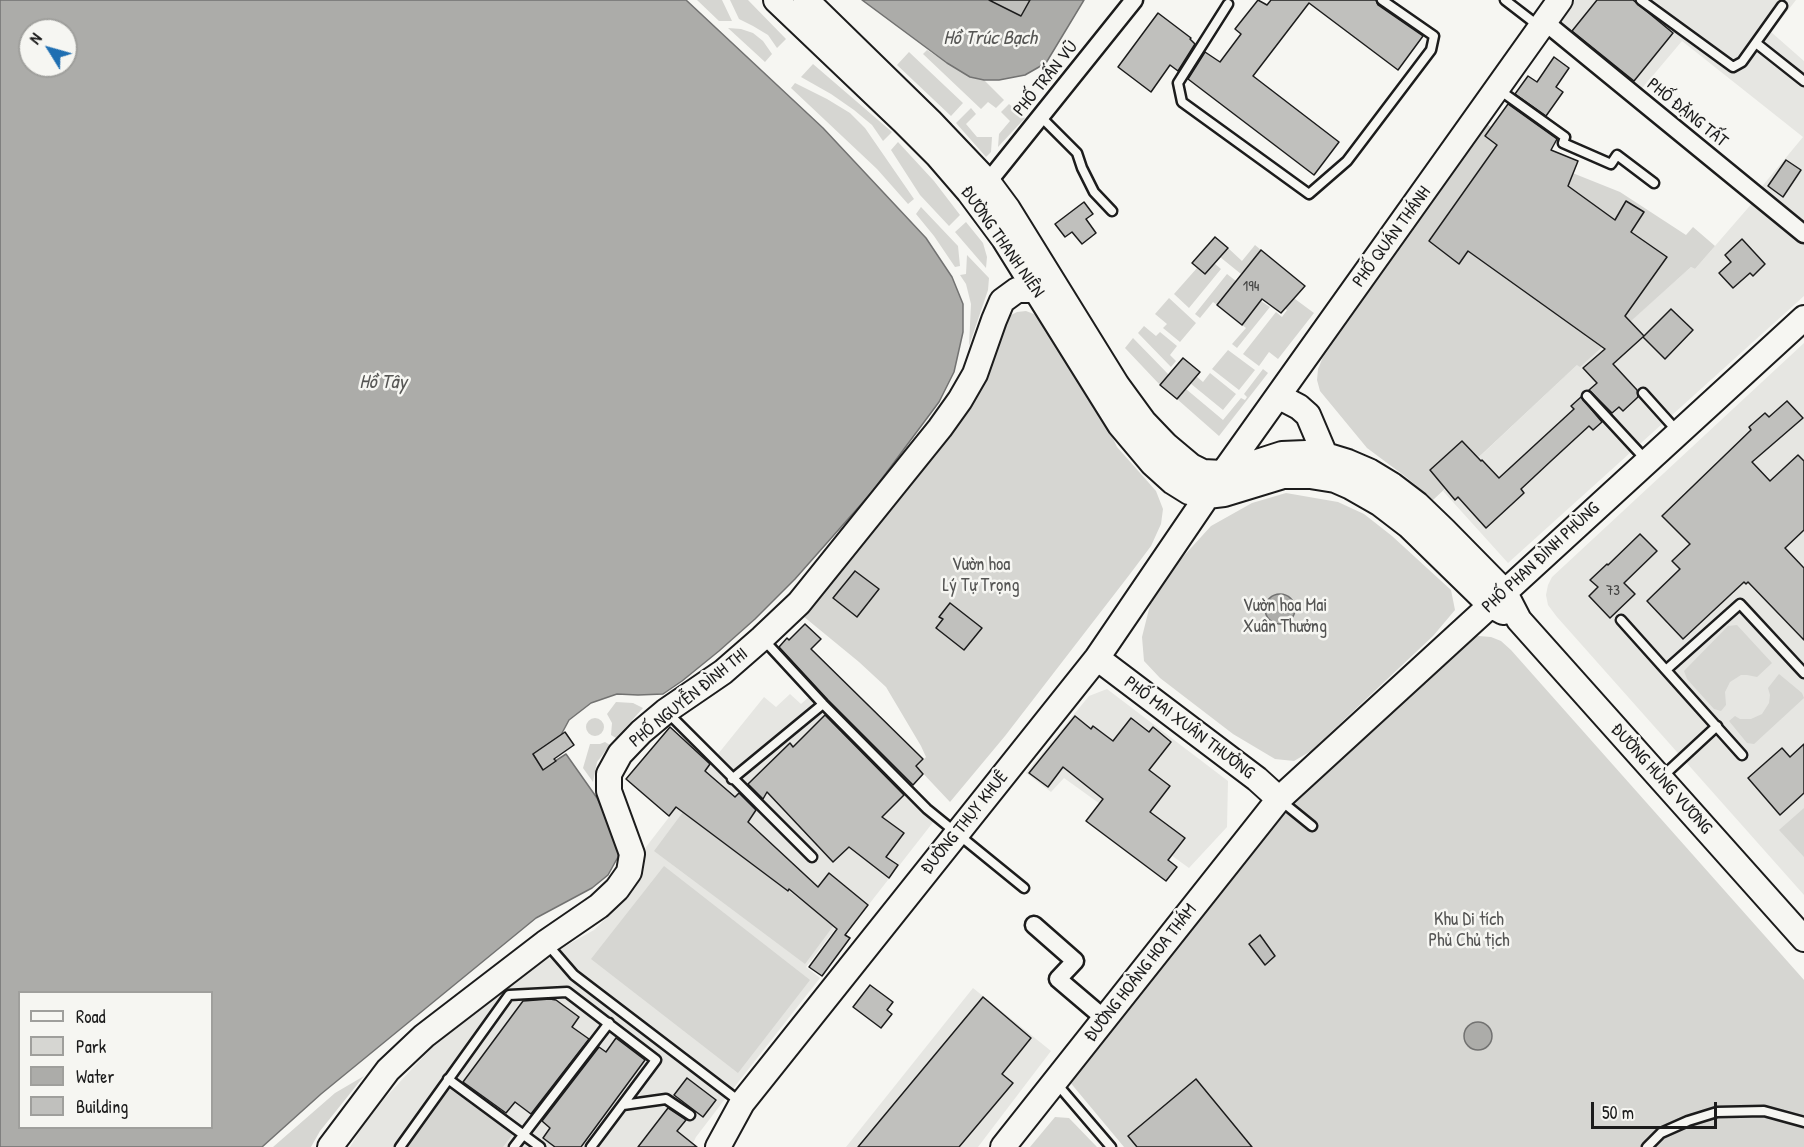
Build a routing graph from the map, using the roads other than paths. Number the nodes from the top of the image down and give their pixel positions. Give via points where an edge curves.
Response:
1 (776, 0) edge
2 (806, 0) edge
3 (1134, 0) edge
4 (1382, 0) edge
5 (1505, 0) edge
6 (1560, 0) edge
7 (1641, 0) edge
8 (1227, 1) edge
9 (1782, 6) dead end
10 (1543, 25) junction
11 (1755, 43) junction
12 (1804, 81) edge
13 (1497, 88) junction
14 (1041, 117) junction
15 (988, 182) junction
16 (1654, 183) dead end
17 (1112, 211) dead end
18 (1804, 234) edge
19 (1037, 290) junction
20 (1804, 318) edge
21 (1643, 393) dead end
22 (1278, 396) junction
23 (1587, 396) dead end
24 (1678, 433) junction
25 (1325, 455) junction
26 (1648, 461) junction
27 (1223, 473) junction
28 (1207, 496) junction
29 (1497, 598) junction
30 (1621, 620) dead end
31 (762, 639) junction
32 (1097, 658) junction
33 (1666, 670) junction
34 (1804, 673) edge
35 (823, 704) junction
36 (666, 711) junction
37 (1717, 726) junction
38 (1743, 754) dead end
39 (1660, 778) junction
40 (732, 779) junction
41 (1279, 799) junction
42 (1312, 826) dead end
43 (957, 832) junction
44 (812, 857) dead end
45 (1024, 888) dead end
46 (1034, 925) dead end
47 (1804, 939) edge
48 (545, 943) junction
49 (1105, 1019) junction
50 (609, 1023) junction
51 (448, 1079) junction
52 (1055, 1082) junction
53 (742, 1103) junction
54 (623, 1105) junction
55 (690, 1115) dead end
56 (1804, 1122) edge
57 (523, 1135) junction
58 (330, 1147) edge
59 (400, 1147) edge
60 (514, 1147) edge
61 (540, 1147) edge
62 (591, 1147) edge
63 (718, 1147) edge
64 (1003, 1147) edge
65 (1111, 1147) edge
66 (1647, 1147) edge

1 - 19 main road, ĐƯỜNG THANH NIÊN via 937,155 987,214
2 - 15 main road, ĐƯỜNG THANH NIÊN
3 - 14 street, PHỐ TRẤN VŨ
4 - 8 lane via 1434,36 1431,50 1347,161 1309,194 1182,102 1178,83
5 - 10 lane
6 - 10 main road, PHỐ QUÁN THÁNH
7 - 11 lane via 1733,67 1742,62
9 - 11 lane
10 - 13 main road, PHỐ QUÁN THÁNH
10 - 18 street, PHỐ ĐẶNG TẤT
11 - 12 lane
13 - 16 lane via 1565,137 1563,143 1611,164 1617,155
13 - 22 main road, PHỐ QUÁN THÁNH
14 - 15 street, PHỐ TRẤN VŨ
14 - 17 lane via 1077,153 1094,192
15 - 27 main road, ĐƯỜNG THANH NIÊN via 1144,422 1191,466 1203,472
19 - 28 main road, ĐƯỜNG THANH NIÊN via 1132,441 1173,482 1189,492
19 - 31 main road, PHỐ NGUYỄN ĐÌNH THI via 1017,290 1002,301 975,374 960,400 799,603
20 - 24 main road, PHỐ PHAN ĐÌNH PHÙNG
21 - 24 lane
22 - 25 main road via 1308,415
22 - 27 main road, PHỐ QUÁN THÁNH
23 - 26 lane
24 - 26 main road, PHỐ PHAN ĐÌNH PHÙNG
25 - 27 main road, ĐƯỜNG HÙNG VƯƠNG via 1282,454
25 - 29 main road, ĐƯỜNG HÙNG VƯƠNG via 1369,471 1417,504 1444,530
26 - 29 main road, PHỐ PHAN ĐÌNH PHÙNG
27 - 28 main road, PHỐ QUÁN THÁNH
28 - 29 main road, ĐƯỜNG HÙNG VƯƠNG via 1282,476 1335,480 1379,502
28 - 32 main road, ĐƯỜNG THỤY KHUÊ
29 - 39 main road, ĐƯỜNG HÙNG VƯƠNG
29 - 41 main road, PHỐ PHAN ĐÌNH PHÙNG
30 - 33 lane
31 - 35 lane
31 - 36 main road, PHỐ NGUYỄN ĐÌNH THI
32 - 41 main road, PHỐ MAI XUÂN THƯỞNG
32 - 43 main road, ĐƯỜNG THỤY KHUÊ
33 - 34 lane via 1740,604
33 - 37 lane
35 - 40 lane
35 - 43 lane via 927,809
36 - 40 lane
36 - 48 main road, PHỐ NGUYỄN ĐÌNH THI via 620,754 609,774 609,791 632,854 629,872 599,906
37 - 38 lane
37 - 39 lane
39 - 47 main road, ĐƯỜNG HÙNG VƯƠNG
40 - 44 lane
41 - 42 lane
41 - 49 main road, ĐƯỜNG HOÀNG HOA THÁM
43 - 45 lane
43 - 53 main road, ĐƯỜNG THỤY KHUÊ
46 - 49 street via 1075,961 1058,979
48 - 53 lane via 574,975
48 - 58 main road, PHỐ NGUYỄN ĐÌNH THI via 424,1036 388,1070
49 - 52 main road, ĐƯỜNG HOÀNG HOA THÁM
50 - 51 lane via 567,992 509,994
50 - 54 lane via 656,1060
50 - 57 lane
51 - 57 lane
51 - 59 lane
52 - 64 main road, ĐƯỜNG HOÀNG HOA THÁM
52 - 65 lane
53 - 63 main road, ĐƯỜNG THỤY KHUÊ
54 - 55 lane via 666,1099
54 - 62 lane
56 - 66 lane via 1764,1111 1717,1112 1661,1133
57 - 60 lane
57 - 61 lane

